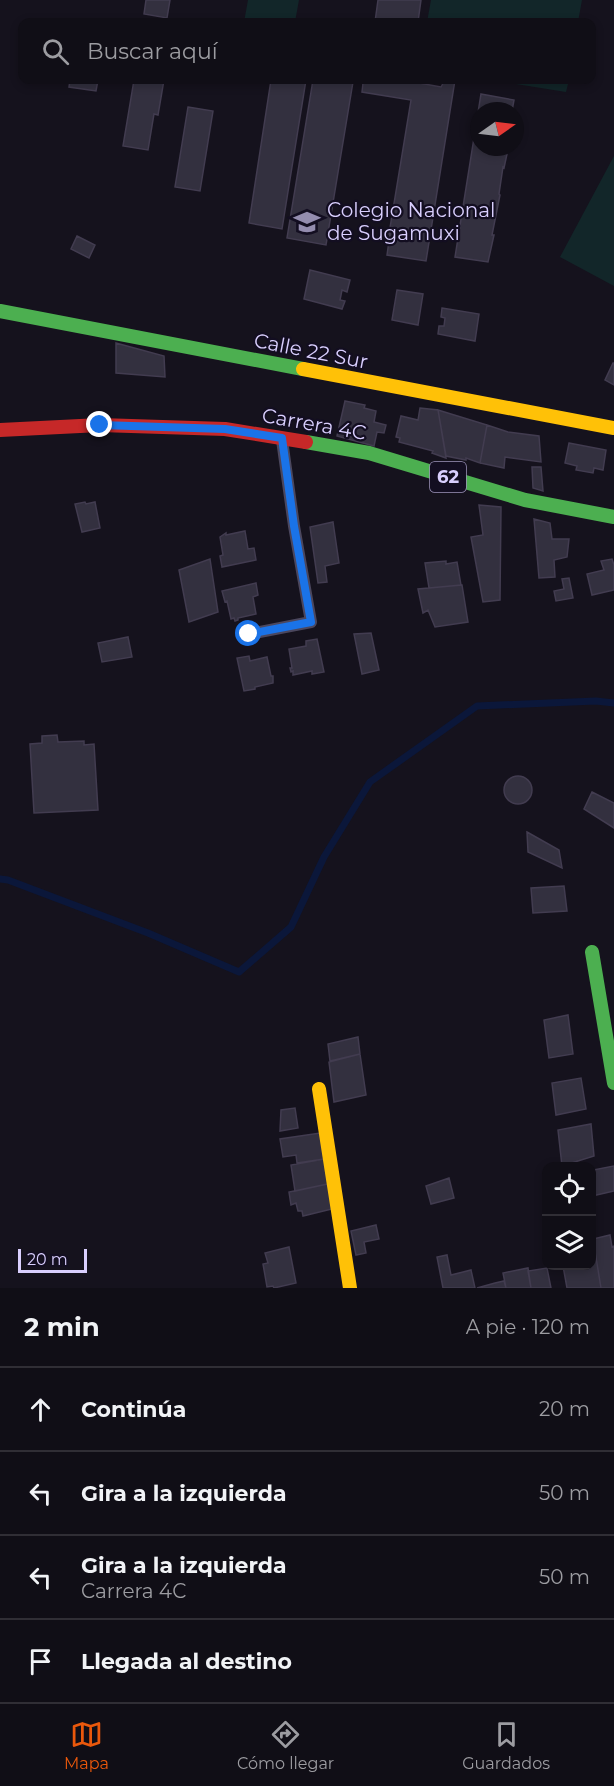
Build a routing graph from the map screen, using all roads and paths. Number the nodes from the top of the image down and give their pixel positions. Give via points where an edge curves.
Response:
1 (0, 311) edge
2 (614, 428) edge
3 (0, 430) edge
4 (282, 438) junction
5 (614, 518) edge
6 (249, 634) dead end
7 (592, 952) dead end
8 (614, 1083) edge
9 (319, 1089) dead end
10 (350, 1288) edge

1 - 2 street, Calle 22 Sur
3 - 4 street, Carrera 4C / 62 via 112,425 225,429
4 - 5 street, Carrera 4C / 62 via 369,453 525,500
4 - 6 lane via 311,622
7 - 8 street
9 - 10 street

